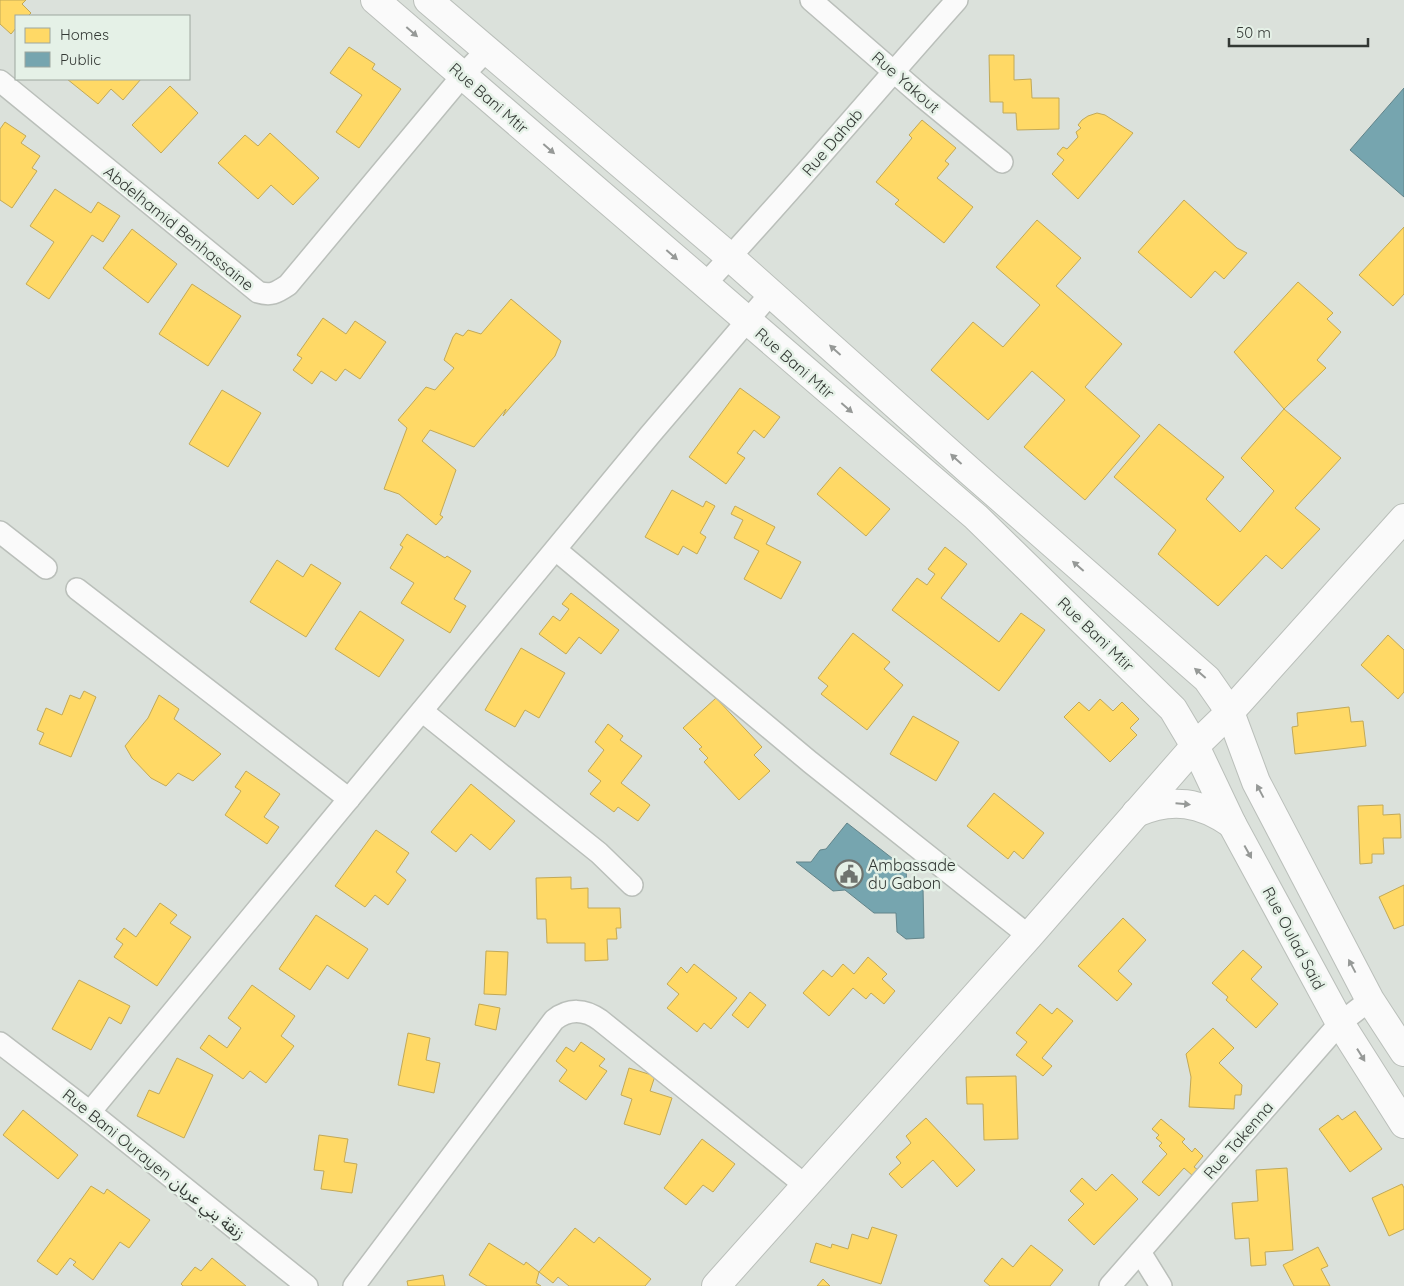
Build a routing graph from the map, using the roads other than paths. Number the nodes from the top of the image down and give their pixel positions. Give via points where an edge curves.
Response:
1 (375, 0) edge
2 (428, 0) edge
3 (811, 0) edge
4 (957, 0) edge
5 (486, 51) junction
6 (893, 72) junction
7 (463, 75) junction
8 (0, 81) edge
9 (1002, 162) dead end
10 (730, 257) junction
11 (706, 283) junction
12 (771, 293) junction
13 (747, 322) junction
14 (1404, 518) edge
15 (0, 532) edge
16 (556, 550) junction
17 (46, 568) dead end
18 (77, 590) dead end
19 (422, 711) junction
20 (1230, 712) junction
21 (1195, 746) junction
22 (349, 799) junction
23 (1136, 813) junction
24 (1232, 824) junction
25 (632, 886) dead end
26 (1029, 936) junction
27 (1370, 1000) junction
28 (1340, 1023) junction
29 (0, 1043) edge
30 (1404, 1052) edge
31 (90, 1112) junction
32 (1404, 1124) edge
33 (806, 1186) junction
34 (1140, 1252) junction
35 (307, 1286) edge
36 (354, 1286) edge
37 (716, 1286) edge
38 (1110, 1286) edge
39 (1161, 1286) edge

1 -> 7 street, Rue Bani Mtir
2 - 5 street, Rue Bani Mtir
3 - 6 street, Rue Yakout
4 - 6 street, Rue Dahab
5 - 7 street, Abdelhamid Benhassaine
5 - 10 street, Rue Bani Mtir
6 - 9 street, Rue Yakout
6 - 10 street, Rue Dahab
7 - 8 street, Abdelhamid Benhassaine via 288,285 268,295 258,292
7 -> 11 street, Rue Bani Mtir
10 - 11 street, Rue Dahab
10 - 12 street, Rue Bani Mtir
11 - 13 street, Rue Bani Mtir
12 - 13 street
20 -> 12 street, Rue Bani Mtir via 1206,679
13 - 16 street
13 -> 21 street, Rue Bani Mtir via 976,518 1173,709
14 - 20 street
15 - 17 street
16 - 19 street
16 - 26 street via 810,762
18 - 22 street
19 - 22 street
19 - 25 street via 599,853
20 - 21 street
27 -> 20 street via 1256,782
21 - 23 street
21 - 24 street, Rue Oulad Said
22 - 31 street
23 -> 24 street via 1152,806 1186,804 1218,814
23 - 26 street
24 -> 28 street, Rue Oulad Said
26 - 33 street
27 - 28 street, Rue Takenna
27 - 30 street
28 -> 32 street, Rue Oulad Said
28 - 34 street, Rue Takenna
29 - 31 street, Rue Bani Ourayen زنقة بني عريان
31 - 35 street, Rue Bani Ourayen زنقة بني عريان
33 - 36 street via 600,1020 587,1013 570,1011 554,1020
33 - 37 street
34 - 38 street, Rue Takenna
34 - 39 street

